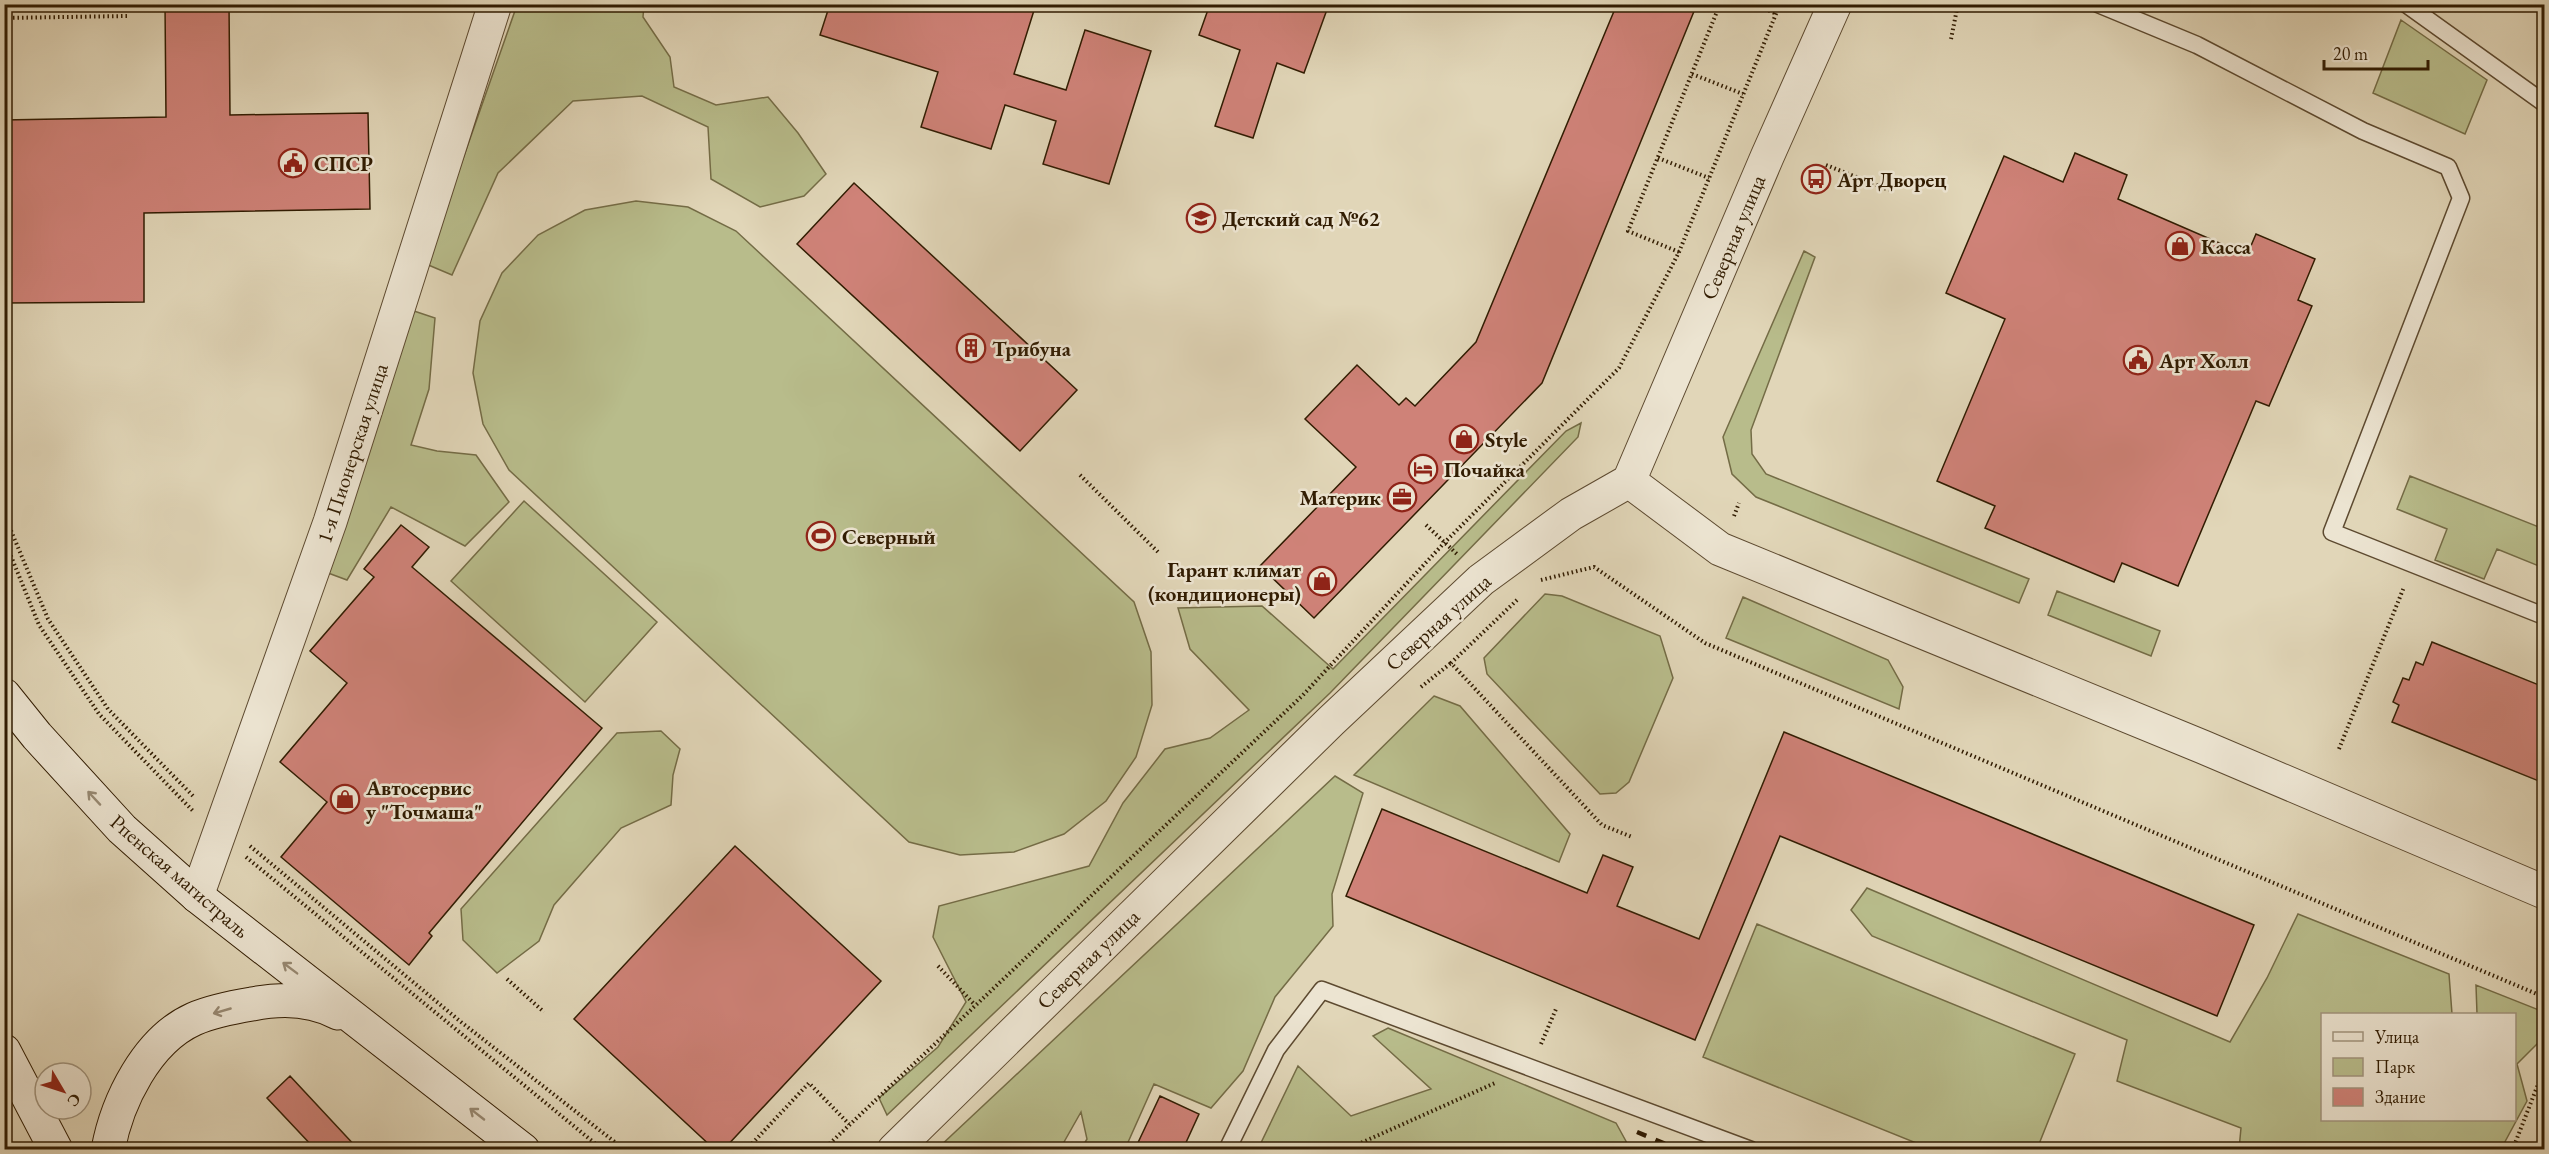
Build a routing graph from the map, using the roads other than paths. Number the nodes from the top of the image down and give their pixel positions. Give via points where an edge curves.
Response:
1 (495, 4) edge
2 (1835, 4) edge
3 (2098, 4) edge
4 (2406, 4) edge
5 (2544, 104) edge
6 (1629, 481) junction
7 (2544, 616) edge
8 (4, 695) edge
9 (2544, 892) edge
10 (196, 896) junction
11 (376, 1034) junction
12 (4, 1051) edge
13 (57, 1149) edge
14 (108, 1149) edge
15 (523, 1149) edge
16 (894, 1149) edge
17 (1227, 1149) edge
18 (1751, 1149) edge

1 - 10 street, 1-я Пионерская улица via 330,522
2 - 6 street, Северная улица
3 - 7 lane via 2197,45 2363,131 2448,166 2461,198 2332,532
4 - 5 lane
6 - 9 street via 1720,549
6 - 16 street, Северная улица via 1571,514 1481,580 1331,721
10 -> 8 street, Рпенская магистраль via 122,829
11 -> 10 street, Рпенская магистраль
11 -> 14 street, Рпенская магистраль via 324,1006 277,999 194,1019 158,1044 131,1081
15 -> 11 street, Рпенская магистраль
12 - 13 street
17 - 18 lane via 1276,1050 1322,990

